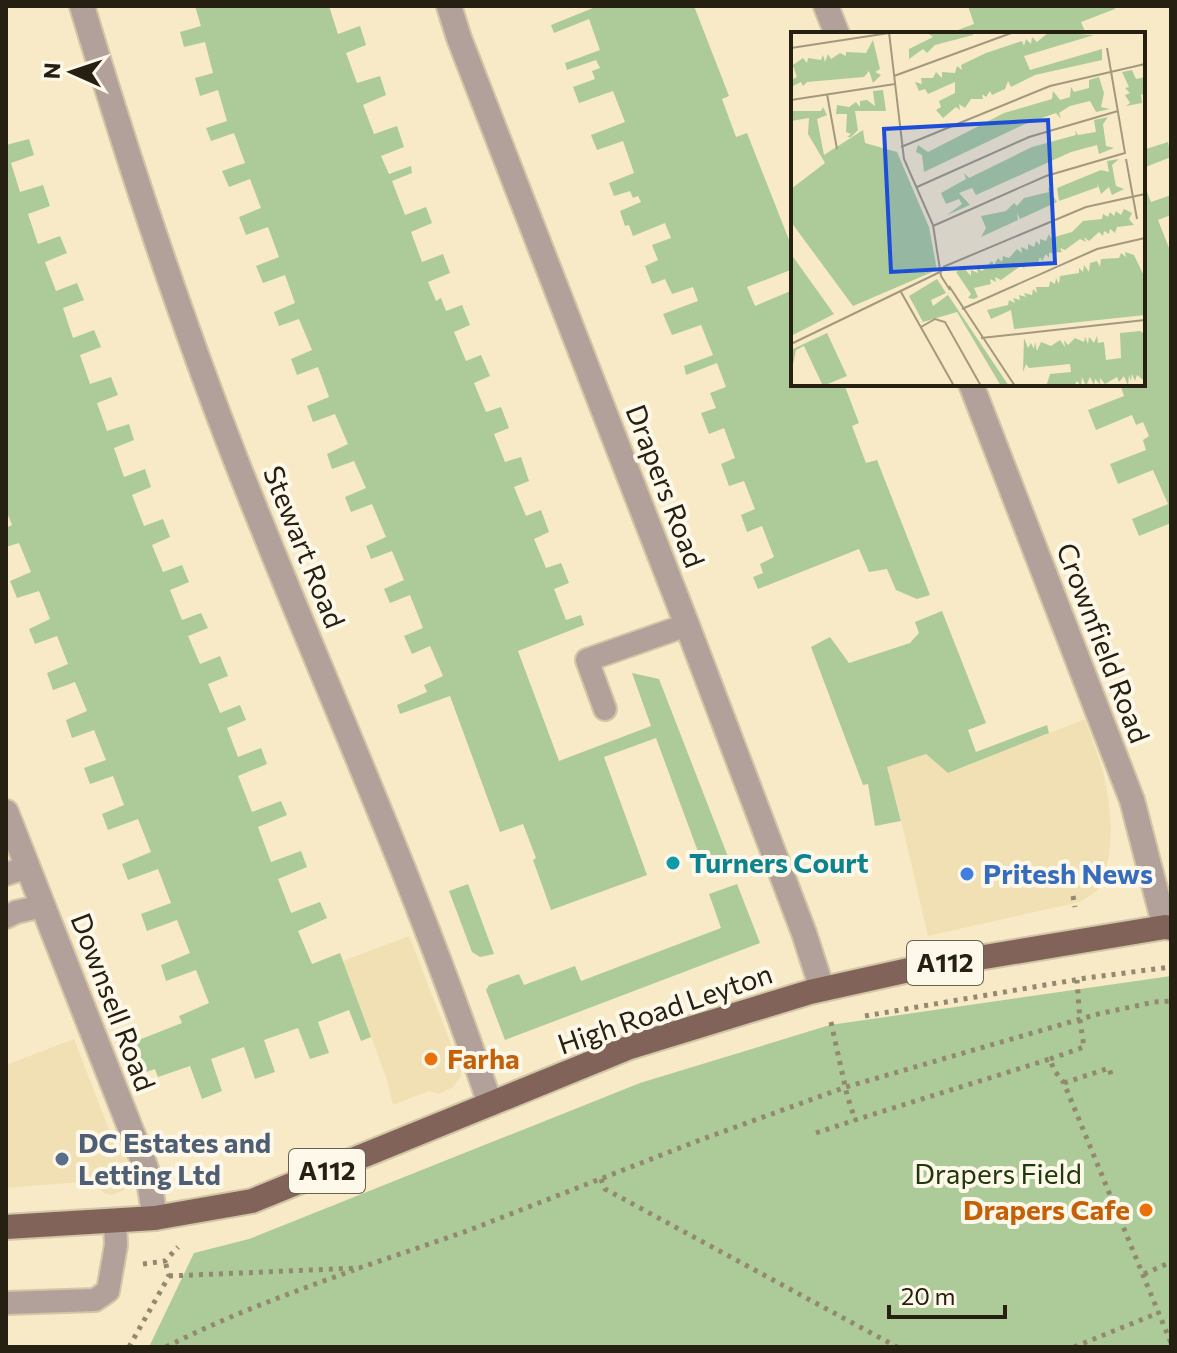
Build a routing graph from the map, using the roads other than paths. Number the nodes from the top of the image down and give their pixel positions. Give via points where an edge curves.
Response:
1 (82, 6) edge
2 (449, 6) edge
3 (826, 6) edge
4 (836, 32) edge
5 (972, 386) edge
6 (687, 625) junction
7 (605, 709) dead end
8 (6, 812) edge
9 (17, 870) edge
10 (43, 906) junction
11 (6, 917) edge
12 (1168, 928) edge
13 (822, 989) junction
14 (490, 1104) junction
15 (155, 1218) junction
16 (115, 1222) junction
17 (6, 1227) edge
18 (6, 1303) edge

1 - 14 street, Stewart Road via 187,333 441,965
2 - 6 street, Drapers Road
3 - 4 street
5 - 12 street, Crownfield Road via 1132,800
6 - 7 lane via 587,660
6 - 13 street, Drapers Road
8 - 9 street, Downsell Road
9 - 10 street, Downsell Road
10 - 11 lane
10 - 15 street, Downsell Road via 144,1163
12 - 13 main road, High Road Leyton / A112 via 918,968
13 - 14 main road, High Road Leyton / A112 via 630,1047
14 - 15 main road, High Road Leyton / A112 via 252,1201
15 - 16 main road, High Road Leyton / A112
16 - 17 main road, High Road Leyton / A112
16 - 18 lane via 108,1291 95,1300

